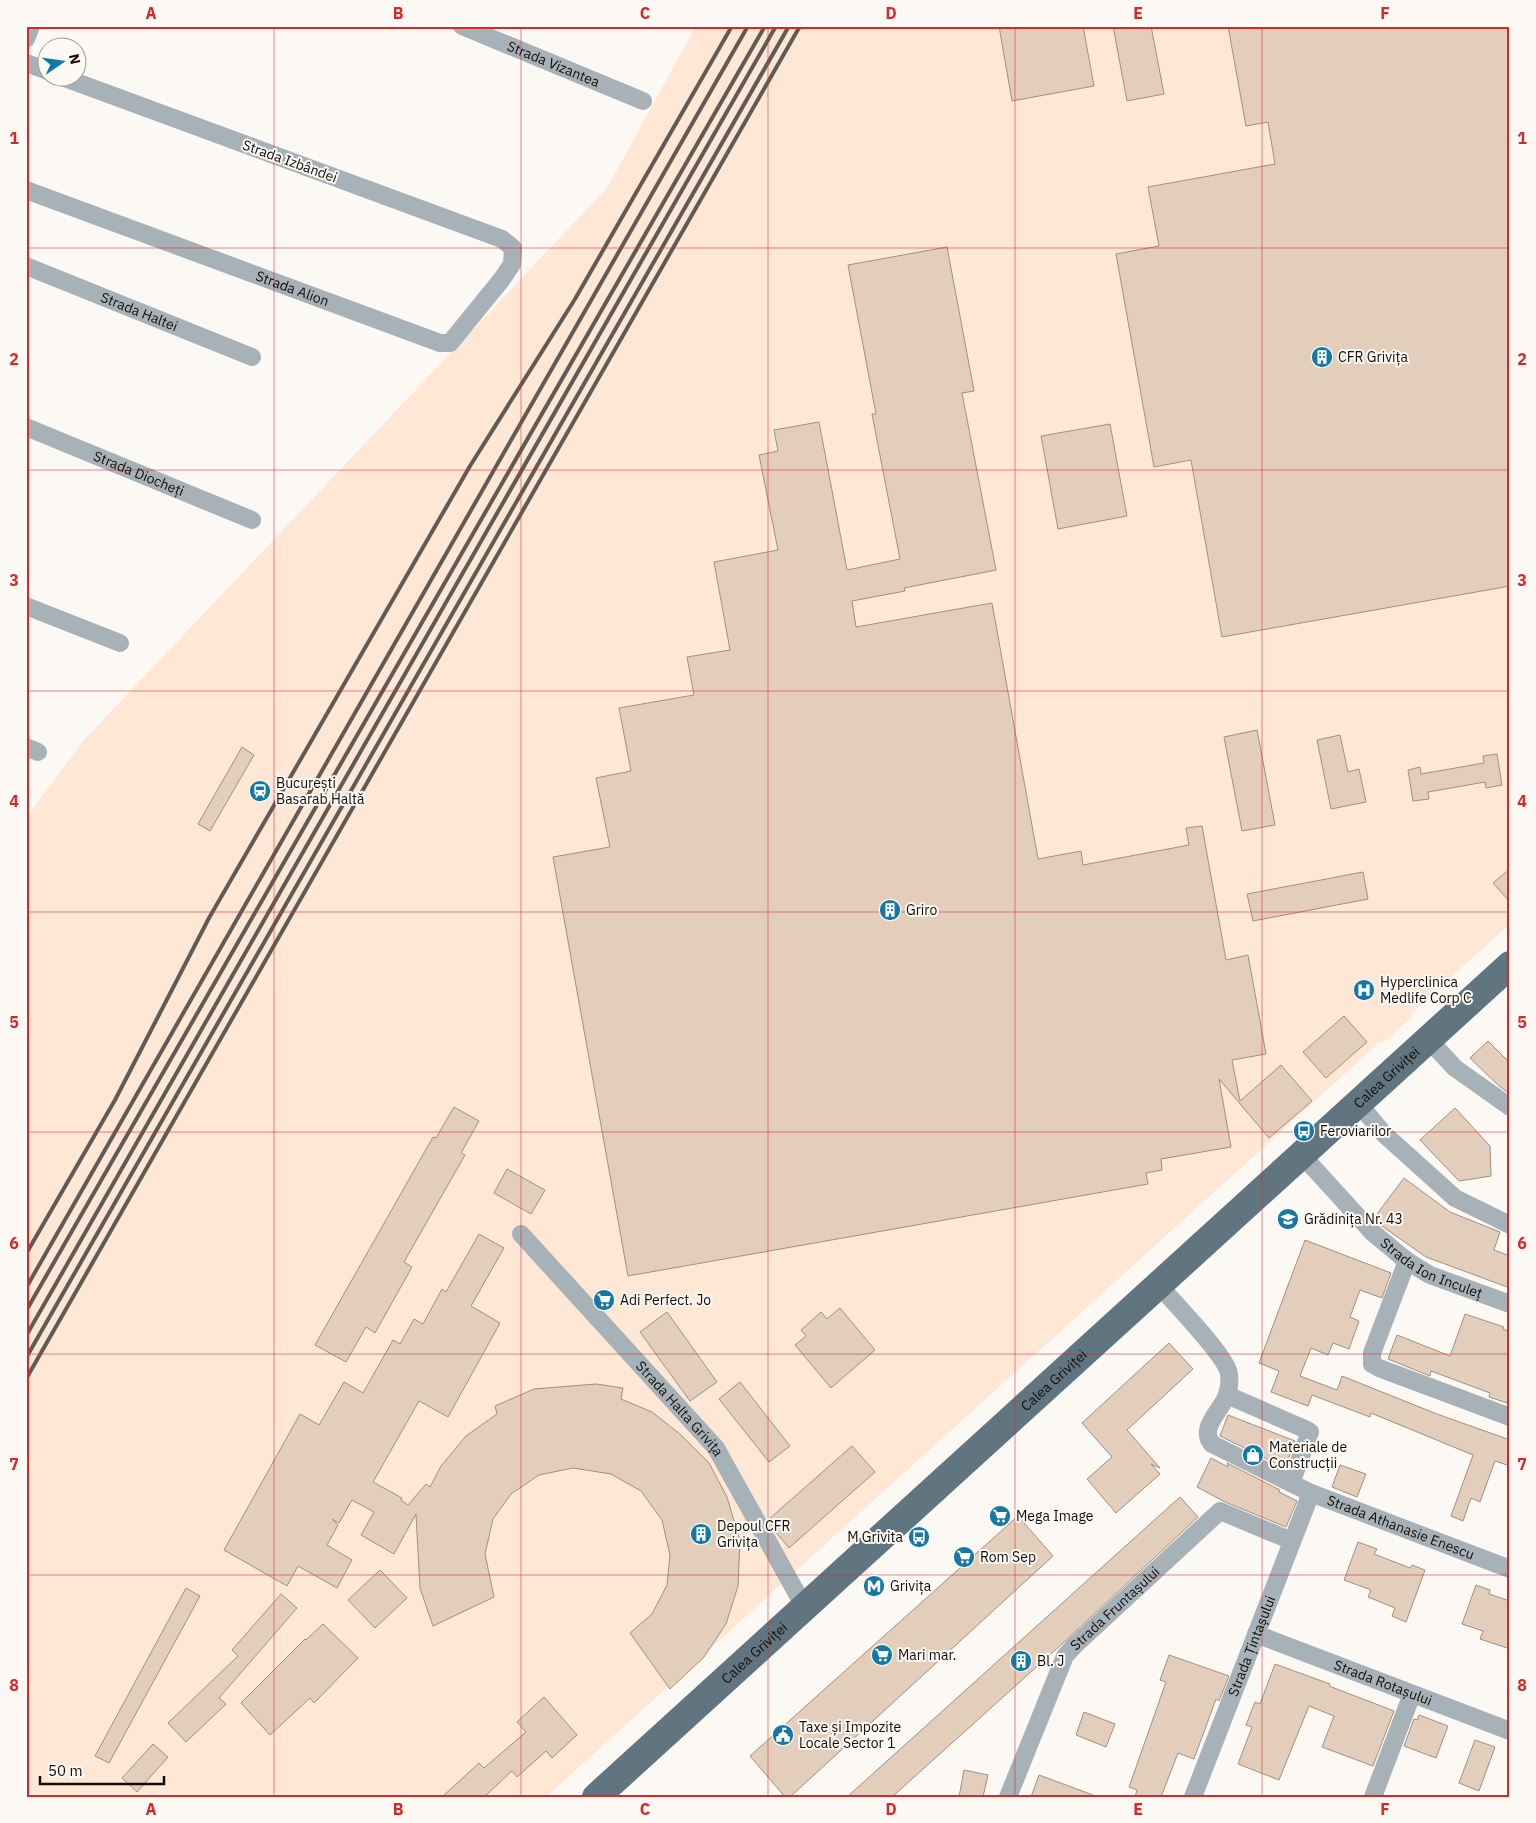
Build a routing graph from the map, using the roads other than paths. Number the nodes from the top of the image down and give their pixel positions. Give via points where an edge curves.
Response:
1 (31, 26) edge
2 (462, 26) edge
3 (26, 39) edge
4 (26, 63) edge
5 (38, 67) edge
6 (88, 86) edge
7 (643, 101) dead end
8 (26, 190) edge
9 (513, 248) joint
10 (26, 266) edge
11 (252, 357) dead end
12 (26, 427) edge
13 (252, 520) dead end
14 (26, 606) edge
15 (120, 643) dead end
16 (1510, 965) edge
17 (1428, 1039) junction
18 (1358, 1103) junction
19 (1510, 1107) edge
20 (1301, 1154) junction
21 (1510, 1225) edge
22 (521, 1234) dead end
23 (1407, 1262) junction
24 (1158, 1284) junction
25 (1510, 1304) edge
26 (1227, 1395) junction
27 (1510, 1418) edge
28 (1291, 1483) junction
29 (1311, 1493) junction
30 (1292, 1541) junction
31 (1510, 1569) edge
32 (805, 1608) junction
33 (1256, 1634) junction
34 (1412, 1694) junction
35 (1510, 1731) edge
36 (596, 1797) edge
37 (1008, 1797) edge
38 (1193, 1797) edge
39 (1373, 1797) edge

1 - 3 street
2 - 7 street, Strada Vizantea
4 - 5 street
6 - 9 street, Strada Izbândei via 502,239
8 - 9 street, Strada Alion via 440,343 450,343 502,279 512,264
10 - 11 street, Strada Haltei
12 - 13 street, Strada Diocheți
14 - 15 street
16 - 17 main road, Calea Griviței
17 - 18 main road, Calea Griviței
17 - 19 street via 1455,1068
18 - 20 main road, Calea Griviței
18 - 21 street via 1384,1134 1454,1198
20 - 23 street, Strada Ion Inculeț via 1372,1232
20 - 24 main road, Calea Griviței
22 - 32 street, Strada Halta Grivița via 716,1448
23 - 25 street, Strada Ion Inculeț via 1430,1275
23 - 27 street via 1372,1353 1372,1364
24 - 26 street, Strada Athanasie Enescu via 1224,1360 1230,1377
24 - 32 main road, Calea Griviței
26 - 28 street, Strada Athanasie Enescu via 1208,1428 1209,1440
26 - 28 street via 1310,1432
28 - 29 street, Strada Athanasie Enescu
29 - 30 street, Strada Țintașului
29 - 31 street, Strada Athanasie Enescu
30 - 33 street, Strada Țintașului
30 - 37 street, Strada Fruntașului via 1220,1511 1065,1656
32 - 36 main road, Calea Griviței
33 - 34 street, Strada Rotașului
33 - 38 street, Strada Țintașului
34 - 35 street, Strada Rotașului
34 - 39 street

